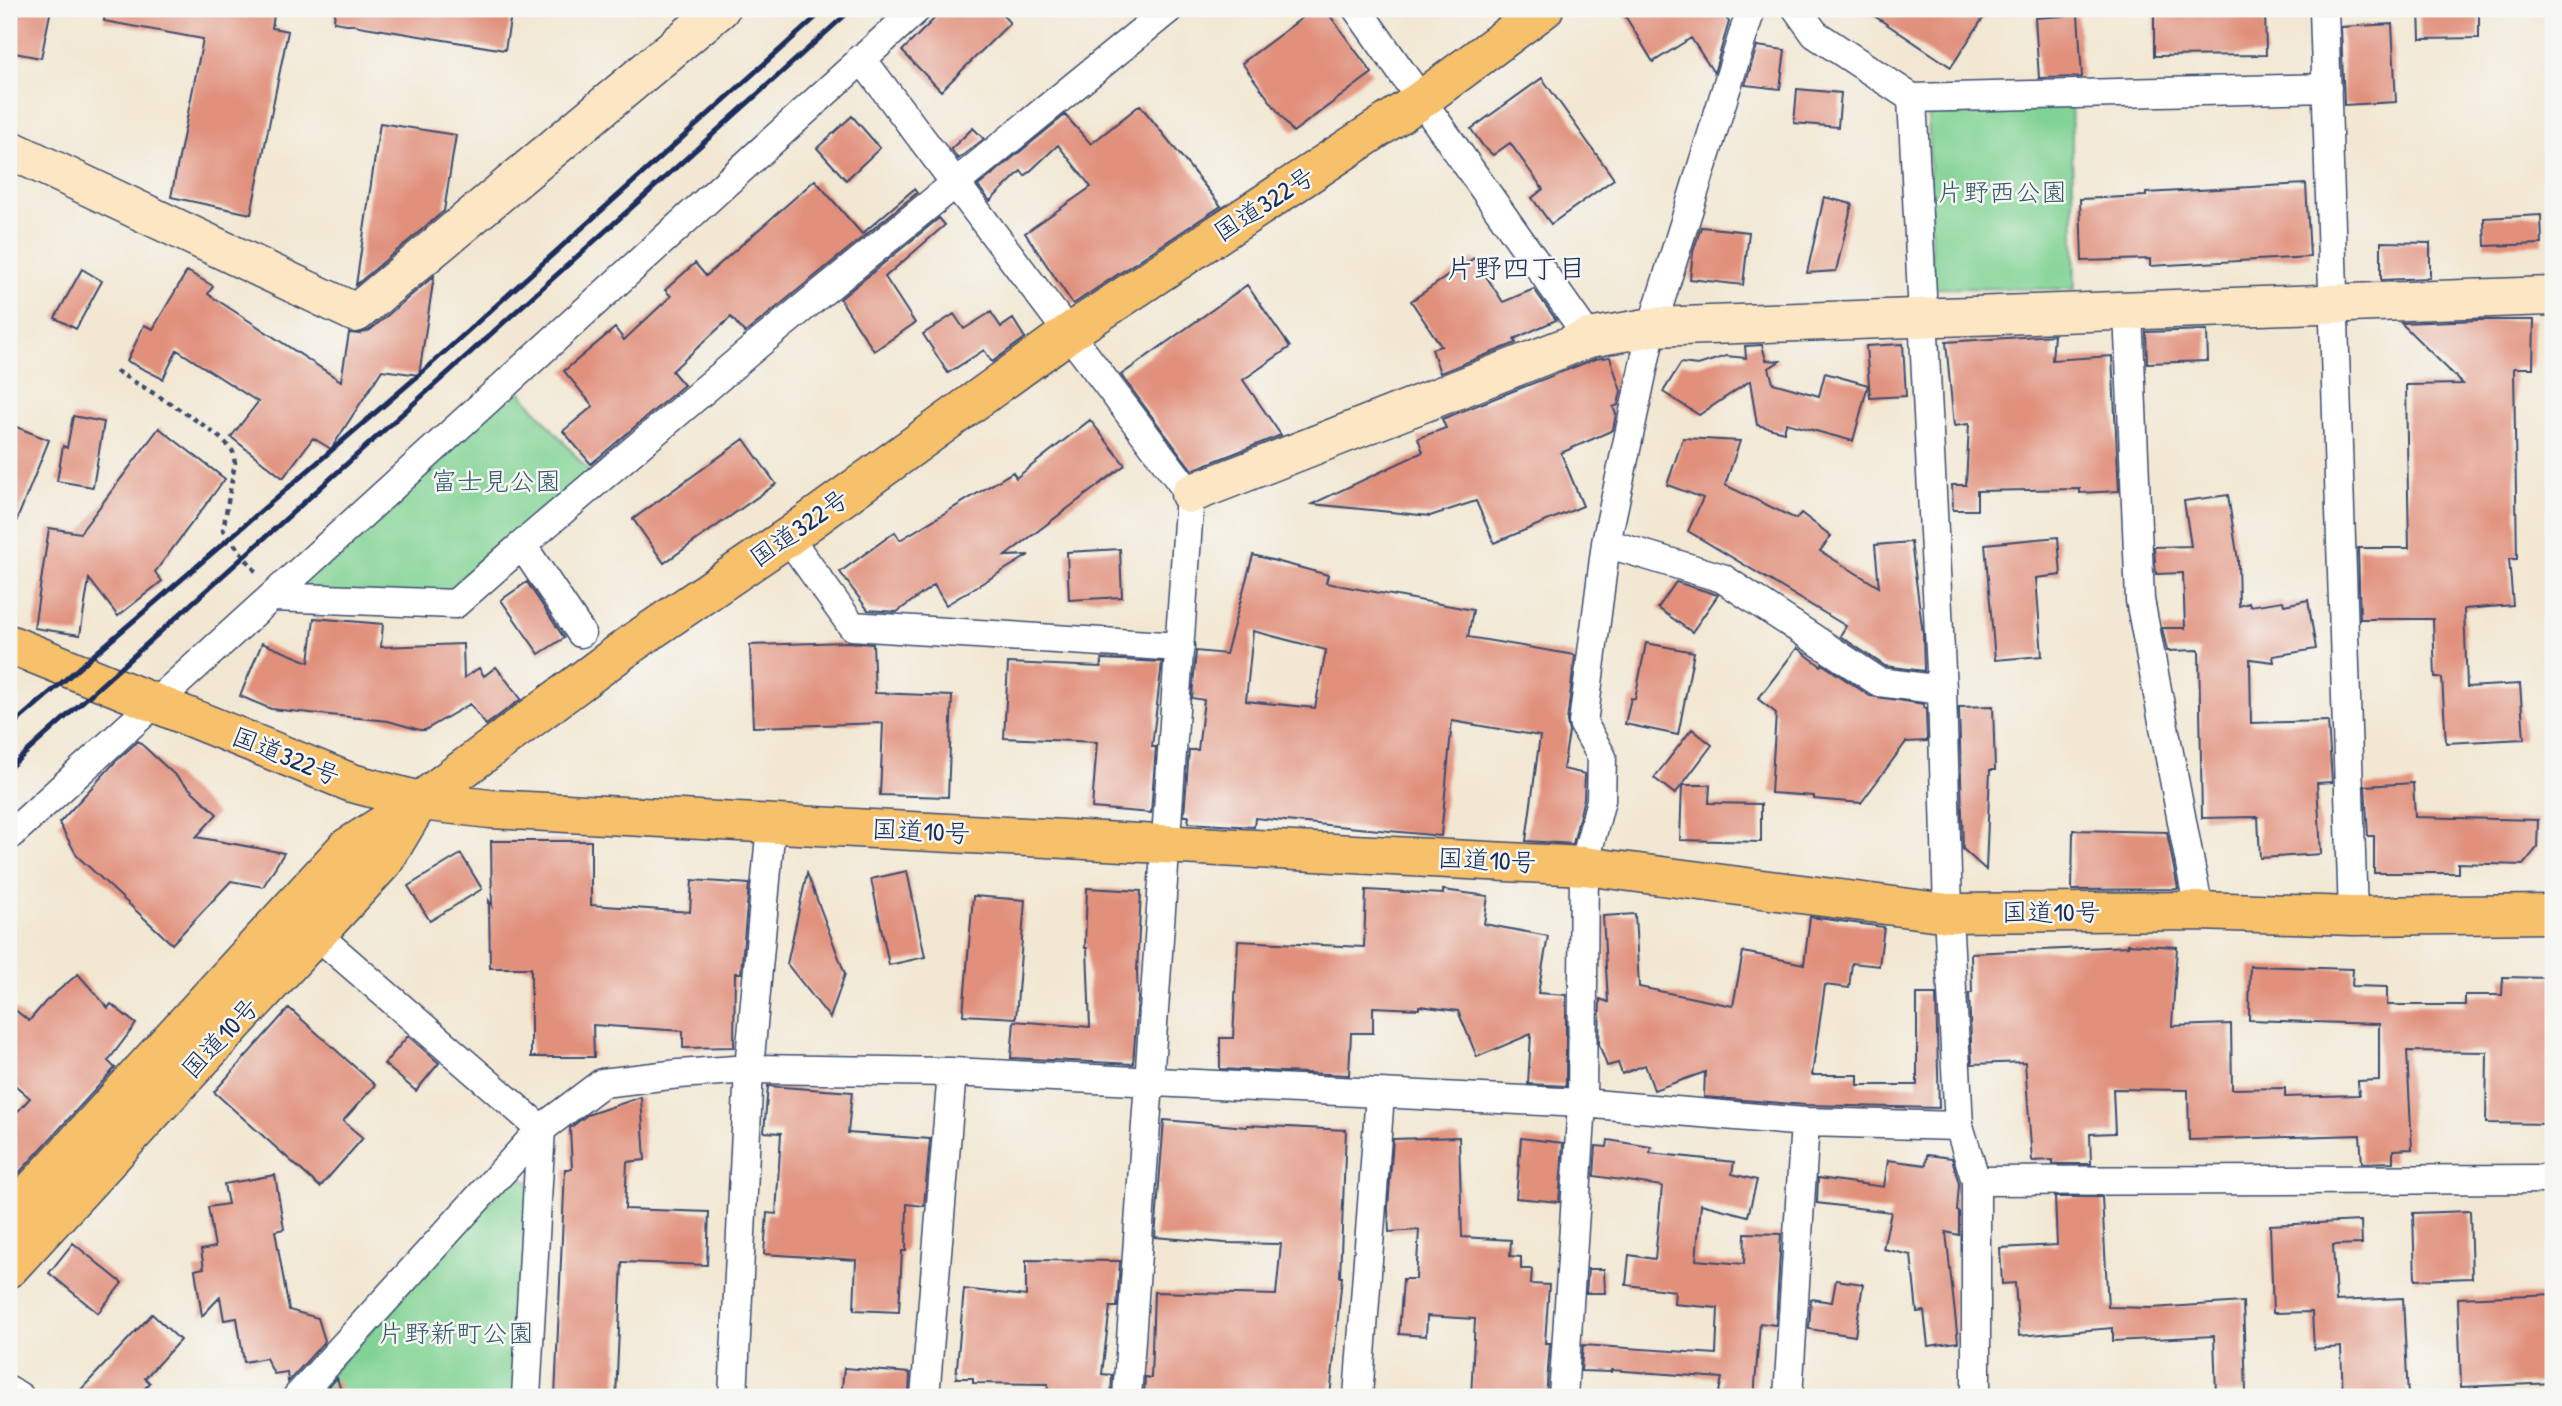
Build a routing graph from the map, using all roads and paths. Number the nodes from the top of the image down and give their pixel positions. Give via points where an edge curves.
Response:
1 (720, 9) edge
2 (917, 9) edge
3 (1169, 9) edge
4 (1357, 9) edge
5 (1544, 9) edge
6 (1751, 9) edge
7 (1797, 9) edge
8 (2325, 9) edge
9 (862, 58) junction
10 (2327, 88) junction
11 (1913, 98) junction
12 (1421, 100) junction
13 (9, 149) edge
14 (957, 183) junction
15 (2553, 296) edge
16 (2335, 303) junction
17 (2128, 311) junction
18 (1925, 318) junction
19 (1652, 327) junction
20 (1070, 332) junction
21 (1589, 338) junction
22 (116, 371) dead end
23 (1190, 494) junction
24 (788, 537) junction
25 (1606, 543) junction
26 (522, 545) junction
27 (273, 597) junction
28 (581, 633) dead end
29 (9, 644) edge
30 (1180, 647) junction
31 (1942, 690) junction
32 (157, 703) junction
33 (419, 801) junction
34 (771, 824) junction
35 (9, 836) edge
36 (1166, 843) junction
37 (1584, 866) junction
38 (2199, 911) junction
39 (1948, 913) junction
40 (2553, 914) edge
41 (2353, 916) junction
42 (316, 934) junction
43 (748, 1069) junction
44 (952, 1072) junction
45 (1147, 1084) junction
46 (1380, 1094) junction
47 (1582, 1103) junction
48 (1805, 1122) junction
49 (1959, 1126) junction
50 (541, 1129) junction
51 (2553, 1179) edge
52 (1976, 1181) junction
53 (9, 1216) edge
54 (9, 1268) edge
55 (9, 1390) edge
56 (20, 1397) edge
57 (298, 1397) edge
58 (526, 1397) edge
59 (733, 1397) edge
60 (925, 1397) edge
61 (1127, 1397) edge
62 (1358, 1397) edge
63 (1563, 1397) edge
64 (1788, 1397) edge
65 (1976, 1397) edge

1 - 13 street via 356,313
2 - 9 street
3 - 14 street
4 - 12 street
5 - 12 highway, 国道322号
6 - 19 street
7 - 11 street via 1815,34
8 - 10 street
9 - 14 street
9 - 27 street
10 - 11 street
10 - 16 street
11 - 18 street
12 - 20 highway, 国道322号
12 - 21 street
14 - 20 street
14 - 26 street
15 - 16 street
16 - 17 street
16 - 41 street
17 - 18 street
17 - 38 street via 2140,600
18 - 19 street
18 - 31 street
19 - 21 street
19 - 25 street
20 - 23 street
20 - 24 highway, 国道322号
21 - 23 street
22 - 27 path via 175,407 234,454 223,530
23 - 30 street
24 - 30 street via 852,626
24 - 33 highway, 国道322号 via 634,642
25 - 31 street via 1721,578 1879,682
25 - 37 street via 1583,723 1602,757 1601,800
26 - 27 street via 455,604
26 - 28 street
27 - 32 street
29 - 32 highway, 国道322号
30 - 36 street
31 - 39 street
32 - 33 highway, 国道322号 via 352,783
32 - 35 street
33 - 34 highway, 国道10号 via 529,812
33 - 42 highway, 国道10号 via 384,861
33 - 53 highway, 国道10号 via 346,848
34 - 36 highway, 国道10号
34 - 43 street
36 - 37 highway, 国道10号
36 - 45 street
37 - 39 highway, 国道10号
37 - 47 street
38 - 39 highway, 国道10号
38 - 41 highway, 国道10号
39 - 49 street
40 - 41 highway, 国道10号
42 - 50 street
42 - 54 highway, 国道10号
43 - 44 street
43 - 50 street via 602,1083
43 - 59 street
44 - 45 street
44 - 60 street
45 - 46 street
45 - 61 street
46 - 47 street
46 - 62 street
47 - 48 street
47 - 63 street
48 - 49 street
48 - 64 street
49 - 52 street
50 - 57 street
50 - 58 street
51 - 52 street
52 - 65 street
55 - 56 street

